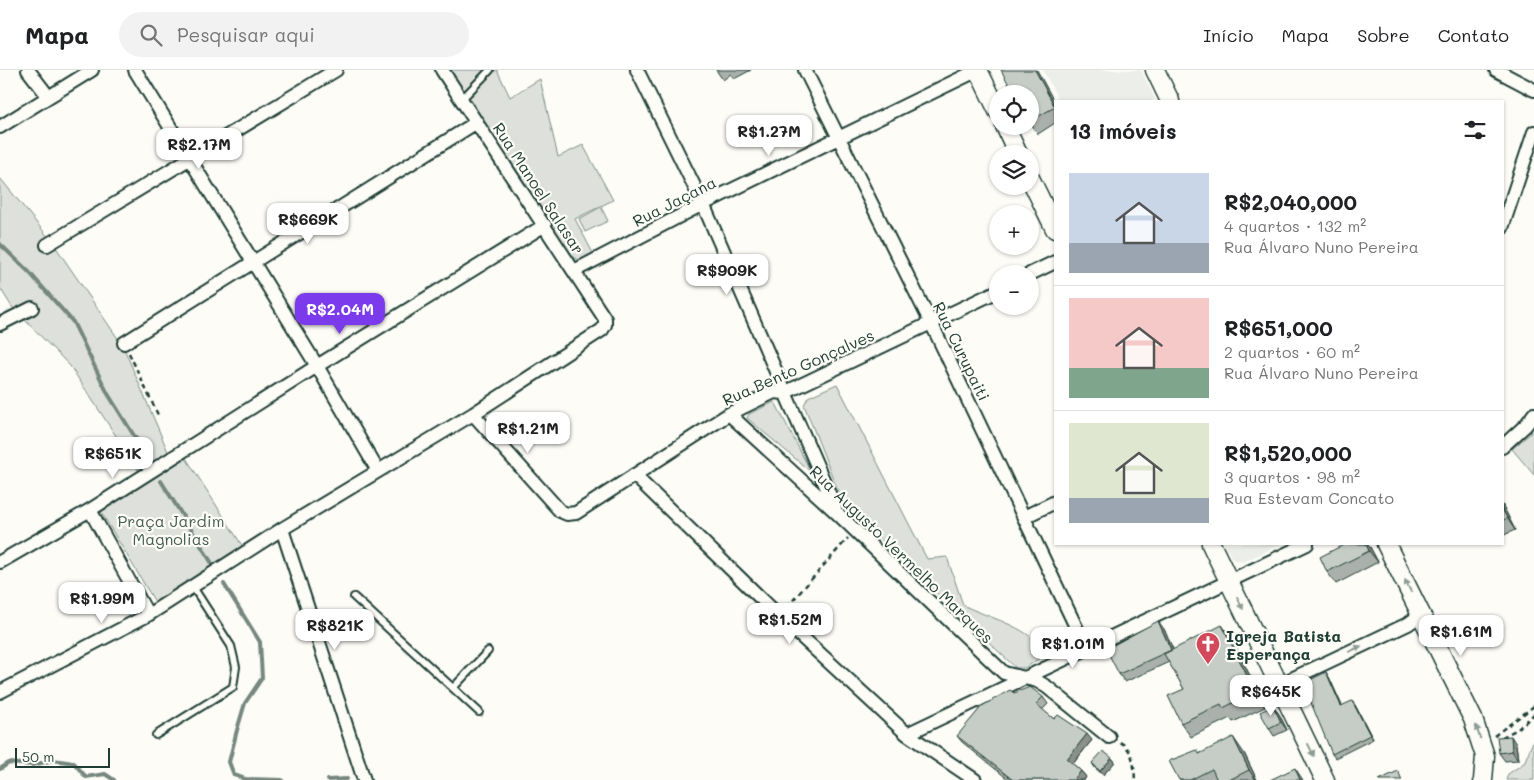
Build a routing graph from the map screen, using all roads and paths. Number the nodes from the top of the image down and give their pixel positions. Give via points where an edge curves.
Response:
1 (28, 70) edge
2 (92, 70) edge
3 (135, 70) edge
4 (336, 70) edge
5 (442, 70) edge
6 (490, 70) edge
7 (637, 70) edge
8 (805, 70) edge
9 (978, 70) edge
10 (1155, 70) edge
11 (1496, 70) edge
12 (1534, 90) edge
13 (989, 93) edge
14 (48, 96) junction
15 (462, 99) junction
16 (1170, 100) edge
17 (477, 122) junction
18 (0, 127) edge
19 (1534, 132) edge
20 (839, 139) junction
21 (189, 160) junction
22 (1038, 195) edge
23 (703, 204) junction
24 (1504, 222) edge
25 (545, 226) junction
26 (1054, 227) edge
27 (47, 245) dead end
28 (1054, 262) edge
29 (252, 264) junction
30 (1039, 270) edge
31 (574, 271) junction
32 (989, 296) edge
33 (32, 308) dead end
34 (0, 324) edge
35 (932, 324) junction
36 (124, 343) joint
37 (317, 366) junction
38 (784, 393) junction
39 (473, 414) junction
40 (729, 414) junction
41 (1534, 414) edge
42 (158, 415) dead end
43 (1504, 444) edge
44 (378, 471) junction
45 (634, 475) junction
46 (1054, 502) edge
47 (90, 510) junction
48 (837, 513) junction
49 (1024, 517) junction
50 (282, 530) junction
51 (855, 530) junction
52 (1211, 545) edge
53 (1305, 545) edge
54 (1387, 545) edge
55 (0, 562) edge
56 (1229, 581) junction
57 (193, 587) junction
58 (354, 597) dead end
59 (1419, 608) junction
60 (148, 615) junction
61 (779, 616) junction
62 (1086, 648) junction
63 (488, 651) dead end
64 (1022, 678) junction
65 (1279, 685) junction
66 (453, 688) junction
67 (0, 692) edge
68 (1534, 706) edge
69 (479, 712) dead end
70 (1534, 714) edge
71 (907, 734) junction
72 (156, 735) dead end
73 (1109, 737) joint
74 (1502, 738) edge
75 (1489, 749) junction
76 (364, 780) edge
77 (975, 780) edge
78 (1135, 780) edge
79 (1326, 780) edge
80 (1483, 780) edge

1 - 14 street
2 - 14 street
3 - 21 street
4 - 21 street
5 - 15 street, Rua Manoel Salasar
6 - 15 lane
7 - 23 street
8 - 20 street, Rua Curupaiti
9 - 13 main road
9 - 20 street, Rua Jaçana
10 - 16 main road
11 - 12 street
14 - 18 street
15 - 17 street, Rua Manoel Salasar
17 - 25 street, Rua Manoel Salasar
17 - 29 street
19 - 24 street
20 - 23 street, Rua Jaçana
20 - 35 street, Rua Curupaiti
21 - 27 street
21 - 29 street
22 - 26 main road
23 - 31 street, Rua Jaçana
23 - 38 street
25 - 31 street, Rua Manoel Salasar
25 - 37 street
28 - 30 street
29 - 36 street
29 - 37 street
31 - 39 street, Rua Manoel Salasar via 605,318 602,330
32 - 35 street, Rua Bento Gonçalves
33 - 34 street
35 - 38 street, Rua Bento Gonçalves
35 - 49 street, Rua Curupaiti
36 - 42 path
37 - 44 street
37 - 47 street
38 - 40 street, Rua Bento Gonçalves via 774,392
38 - 48 street
39 - 44 street
39 - 45 street, Rua Bento Gonçalves via 560,511 567,514 576,513
40 - 45 street, Rua Bento Gonçalves
40 - 48 street, Rua Augusto Vermelho Marques
41 - 43 street
44 - 50 street
45 - 61 street
46 - 49 street
47 - 55 street
47 - 60 street
48 - 51 street, Rua Augusto Vermelho Marques
49 - 62 street, Rua Curupaiti
50 - 57 street
50 - 76 street
51 - 61 path
51 - 64 street, Rua Augusto Vermelho Marques via 1004,673
52 - 56 main road
53 - 56 street
59 -> 54 main road
56 - 62 street
56 -> 65 main road
57 - 60 street
57 - 72 lane via 231,646 236,667 233,687
58 - 66 lane
65 -> 59 street via 1408,624 1415,619
75 -> 59 main road
60 - 67 street
61 - 71 street
62 - 64 street
63 - 66 lane
64 - 71 street
64 - 73 street, Rua Augusto Vermelho Marques via 1037,681
65 -> 79 main road
66 - 69 lane
68 - 75 path via 1494,736
70 - 74 path
71 - 77 street
73 - 78 path via 1123,743 1129,750 1134,762
75 - 80 main road

